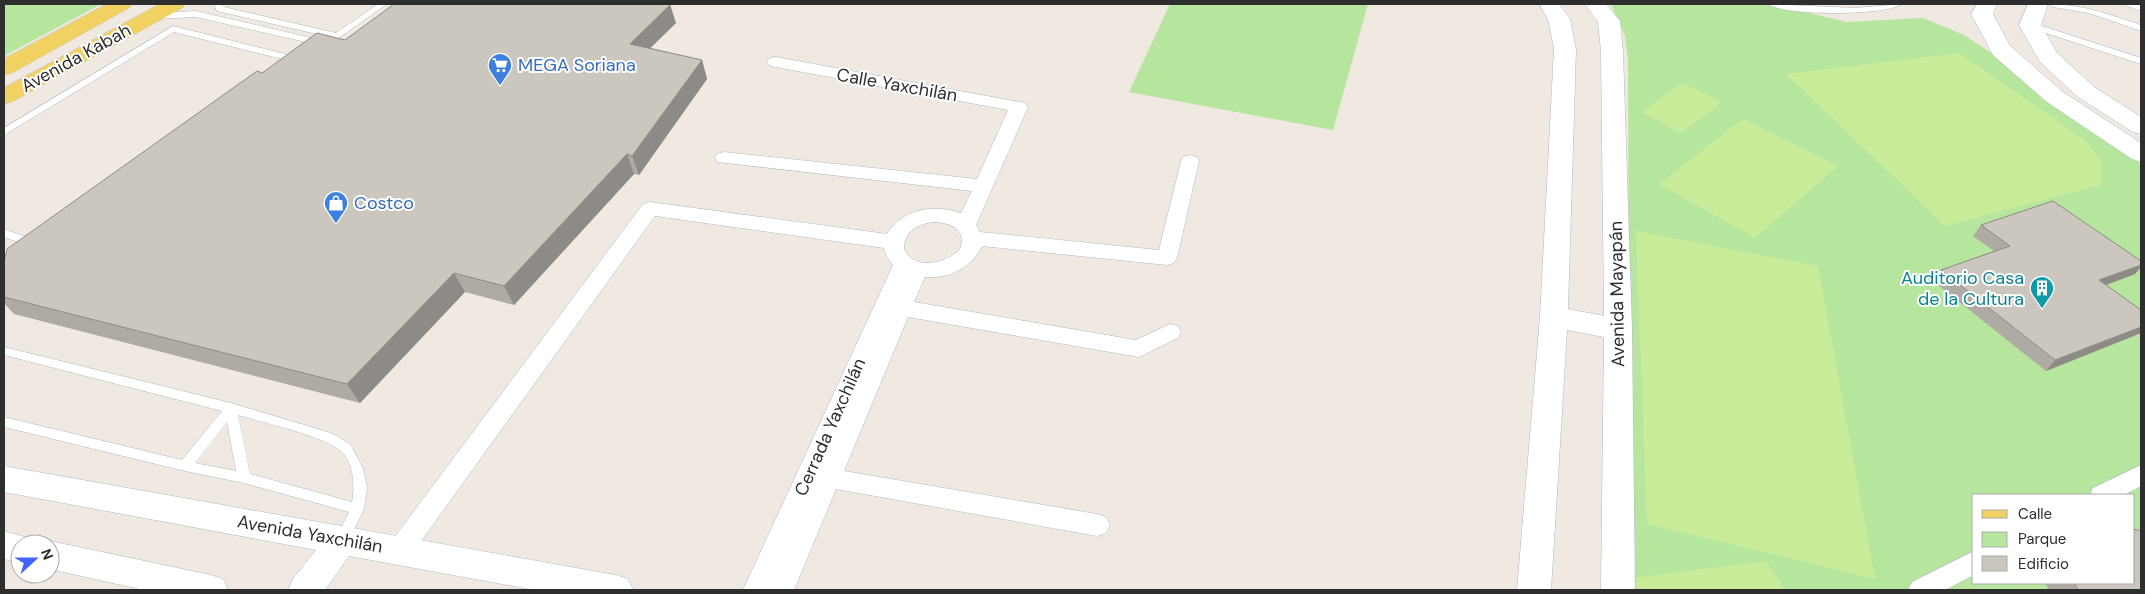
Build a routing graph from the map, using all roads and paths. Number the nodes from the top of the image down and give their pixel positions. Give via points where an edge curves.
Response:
1 (122, 4) edge
2 (175, 4) edge
3 (192, 4) edge
4 (218, 4) edge
5 (383, 4) edge
6 (1549, 4) edge
7 (1595, 4) edge
8 (1773, 4) edge
9 (1898, 4) edge
10 (1987, 4) edge
11 (2038, 4) edge
12 (2053, 4) edge
13 (2130, 4) edge
14 (2141, 8) edge
15 (196, 14) junction
16 (152, 16) junction
17 (2030, 25) junction
18 (2141, 28) edge
19 (337, 36) junction
20 (314, 53) junction
21 (2141, 61) edge
22 (776, 62) dead end
23 (4, 68) edge
24 (288, 71) edge
25 (4, 97) edge
26 (2141, 127) edge
27 (4, 132) edge
28 (2141, 154) edge
29 (724, 158) dead end
30 (1190, 162) dead end
31 (984, 186) junction
32 (970, 231) junction
33 (4, 233) edge
34 (24, 255) edge
35 (905, 258) junction
36 (901, 308) junction
37 (1554, 317) junction
38 (1618, 329) junction
39 (1170, 332) dead end
40 (4, 351) edge
41 (231, 408) junction
42 (4, 422) edge
43 (186, 466) junction
44 (2141, 475) edge
45 (244, 478) junction
46 (828, 478) junction
47 (4, 479) edge
48 (2104, 494) edge
49 (357, 509) junction
50 (1097, 525) dead end
51 (342, 540) junction
52 (400, 550) junction
53 (60, 557) edge
54 (1972, 563) edge
55 (211, 590) edge
56 (305, 590) edge
57 (616, 590) edge
58 (756, 590) edge
59 (781, 590) edge
60 (1534, 590) edge
61 (1618, 590) edge
62 (1921, 590) edge

1 - 23 main road, Avenida Kabah
2 - 16 main road, Avenida Kabah
3 - 15 lane
4 - 19 lane via 220,9
5 - 19 lane
6 - 37 street via 1559,19 1565,49
7 - 38 street, Avenida Mayapán via 1608,21 1612,51
8 - 9 lane via 1801,9 1852,10
10 - 28 street via 1982,14 2001,50 2055,97
11 - 17 street
12 - 18 lane via 2091,11
13 - 14 lane
15 - 16 lane
15 - 20 lane
16 - 25 main road, Avenida Kabah
17 - 21 lane
17 - 26 street via 2048,57 2086,92
19 - 20 lane
20 - 24 lane
20 - 27 lane via 173,29
22 - 31 street, Calle Yaxchilán via 1019,107
29 - 31 street
30 - 32 street via 1168,258
31 - 32 street
32 - 35 street via 972,249 964,259 950,266 934,270
32 - 35 street via 952,217 933,215 914,219 899,229
33 - 34 lane via 42,242
35 - 36 street, Cerrada Yaxchilán
35 - 52 street via 650,209
35 - 58 street, Cerrada Yaxchilán
36 - 39 street via 1139,349
36 - 46 street, Cerrada Yaxchilán
37 - 38 street
37 - 60 street
38 - 61 street, Avenida Mayapán
40 - 41 lane
41 - 43 lane
41 - 45 lane
41 - 49 lane via 328,437 346,448 356,468 360,488
42 - 43 lane
43 - 45 lane
44 - 48 street
45 - 49 lane
46 - 50 street
46 - 59 street, Cerrada Yaxchilán
47 - 51 street, Avenida Yaxchilán
49 - 51 lane
51 - 52 street, Avenida Yaxchilán
51 - 56 street
52 - 57 street, Avenida Yaxchilán
53 - 55 street
54 - 62 street

